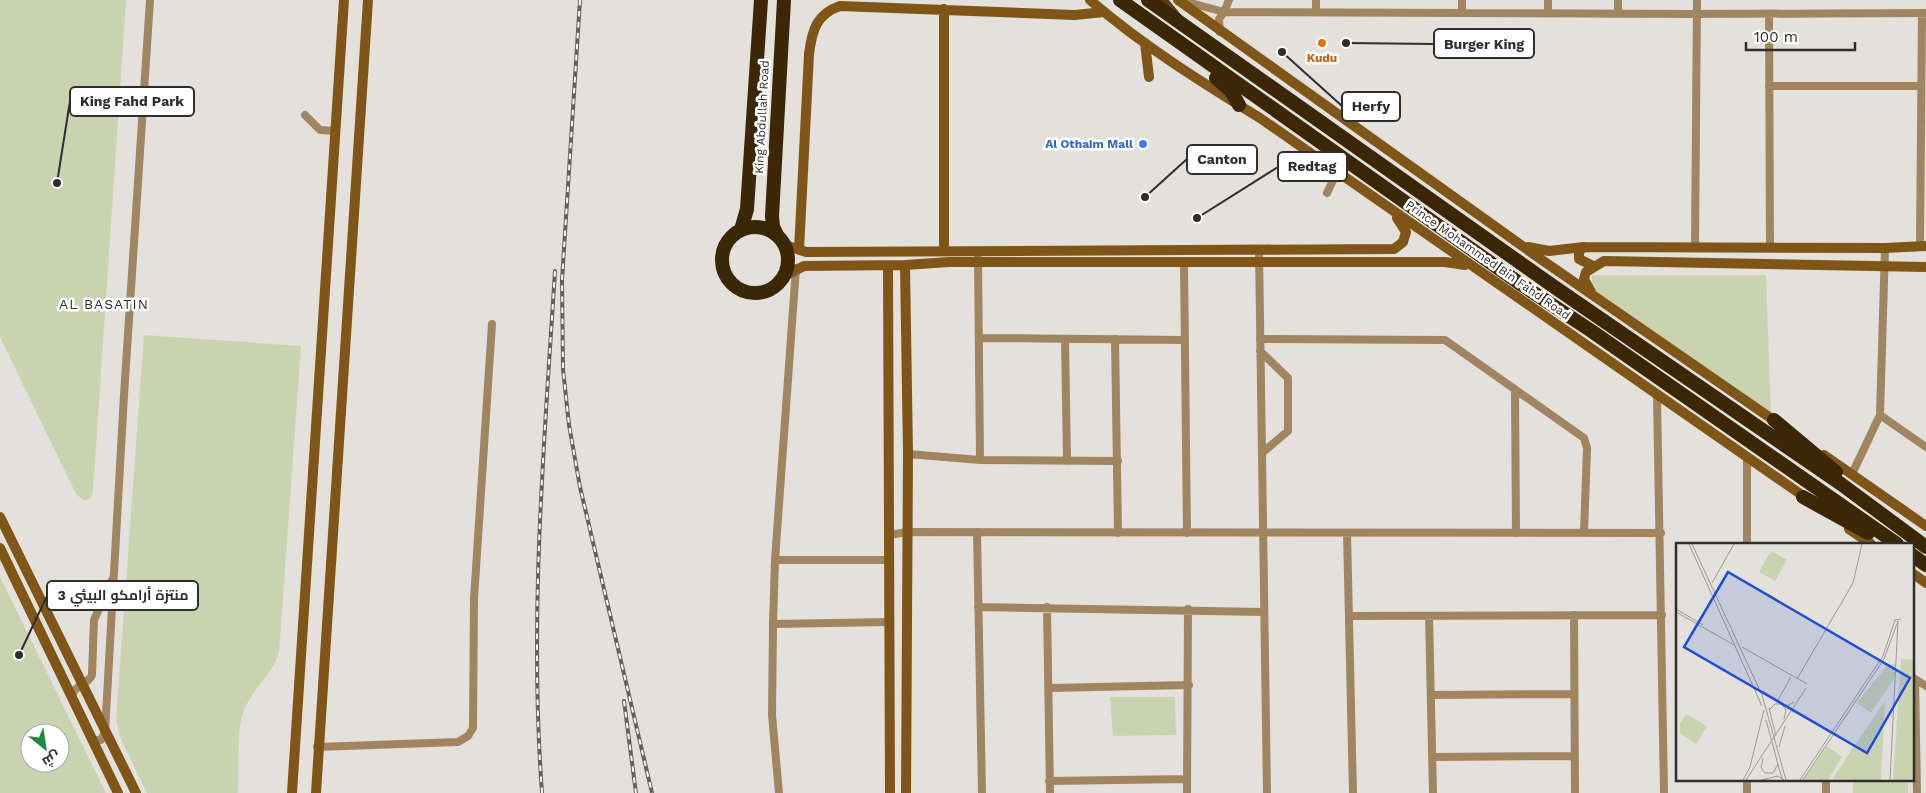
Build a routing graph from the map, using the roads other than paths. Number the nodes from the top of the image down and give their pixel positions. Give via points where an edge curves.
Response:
1 (150, 0) edge
2 (344, 0) edge
3 (368, 0) edge
4 (761, 0) edge
5 (784, 0) edge
6 (1090, 0) edge
7 (1120, 0) edge
8 (1148, 0) edge
9 (1161, 0) edge
10 (1178, 0) edge
11 (1230, 0) edge
12 (1316, 0) edge
13 (1462, 0) edge
14 (1548, 0) edge
15 (1618, 0) edge
16 (1697, 0) edge
17 (944, 9) junction
18 (1104, 12) junction
19 (1224, 12) junction
20 (1316, 12) junction
21 (1462, 12) junction
22 (1548, 13) junction
23 (1618, 13) junction
24 (1924, 13) edge
25 (1697, 14) junction
26 (1769, 14) junction
27 (1181, 25) junction
28 (1220, 32) junction
29 (1144, 43) junction
30 (1194, 54) junction
31 (1149, 77) dead end
32 (1769, 86) junction
33 (1922, 86) junction
34 (1239, 105) junction
35 (305, 115) dead end
36 (335, 132) junction
37 (1337, 172) junction
38 (1327, 193) dead end
39 (1394, 213) junction
40 (740, 230) junction
41 (781, 240) junction
42 (1520, 245) junction
43 (1695, 246) junction
44 (1923, 246) edge
45 (1584, 247) junction
46 (1770, 248) junction
47 (1886, 248) junction
48 (799, 250) junction
49 (944, 250) junction
50 (978, 250) junction
51 (1259, 251) junction
52 (977, 262) junction
53 (1184, 262) junction
54 (1258, 262) junction
55 (905, 265) junction
56 (888, 266) junction
57 (1470, 266) junction
58 (1593, 266) junction
59 (1885, 266) junction
60 (1926, 267) edge
61 (796, 268) junction
62 (784, 276) junction
63 (1596, 298) junction
64 (492, 324) dead end
65 (980, 338) junction
66 (1065, 339) junction
67 (1115, 339) junction
68 (1260, 339) junction
69 (1185, 340) junction
70 (1260, 352) junction
71 (1515, 390) junction
72 (1657, 396) junction
73 (1880, 415) junction
74 (1774, 420) junction
75 (1926, 447) edge
76 (1262, 453) junction
77 (908, 454) junction
78 (1747, 457) junction
79 (980, 460) junction
80 (1067, 461) junction
81 (1118, 461) junction
82 (1852, 474) junction
83 (1803, 497) junction
84 (0, 517) edge
85 (1926, 526) edge
86 (907, 532) junction
87 (977, 532) junction
88 (1118, 532) junction
89 (1187, 533) junction
90 (1263, 533) junction
91 (1347, 533) junction
92 (1516, 533) junction
93 (1584, 533) junction
94 (1661, 533) junction
95 (889, 535) junction
96 (1747, 543) edge
97 (1870, 543) edge
98 (1887, 543) edge
99 (1896, 543) edge
100 (1923, 545) edge
101 (0, 548) edge
102 (776, 560) junction
103 (889, 560) junction
104 (1914, 574) edge
105 (114, 576) junction
106 (1926, 583) edge
107 (35, 589) junction
108 (23, 595) junction
109 (978, 607) junction
110 (1048, 608) junction
111 (1188, 609) junction
112 (1264, 612) junction
113 (1574, 615) junction
114 (1662, 615) junction
115 (1350, 616) junction
116 (1429, 616) junction
117 (889, 622) junction
118 (773, 624) junction
119 (1914, 678) edge
120 (82, 685) junction
121 (1189, 685) junction
122 (1926, 686) edge
123 (1049, 688) junction
124 (1574, 694) junction
125 (1431, 695) junction
126 (73, 700) junction
127 (106, 732) junction
128 (92, 740) junction
129 (317, 748) junction
130 (1574, 756) junction
131 (1432, 757) junction
132 (1186, 779) junction
133 (1049, 780) junction
134 (1747, 780) edge
135 (1826, 780) edge
136 (118, 793) edge
137 (136, 793) edge
138 (292, 793) edge
139 (316, 793) edge
140 (779, 793) edge
141 (890, 793) edge
142 (906, 793) edge
143 (982, 793) edge
144 (1050, 793) edge
145 (1187, 793) edge
146 (1267, 793) edge
147 (1354, 793) edge
148 (1433, 793) edge
149 (1575, 793) edge
150 (1664, 793) edge
151 (1747, 793) edge
152 (1826, 793) edge
153 (1917, 793) edge

1 - 105 street
2 - 36 street
3 - 129 street
4 - 40 highway, King Abdullah Road via 748,209
5 - 41 highway, King Abdullah Road via 772,216 773,227
6 - 18 street, Prince Mohammed Bin Fahd Road
7 - 30 highway, Prince Mohammed Bin Fahd Road
8 - 27 highway, Prince Mohammed Bin Fahd Road
9 - 27 main road
10 - 19 street
10 - 28 street
11 - 19 street
12 - 20 street
13 - 21 street
14 - 22 street
15 - 23 street
16 - 25 street
17 - 18 street via 1074,16
17 - 48 street via 840,6 823,14 812,30 808,54
17 - 49 street
18 - 29 street, Prince Mohammed Bin Fahd Road
19 - 20 street
19 - 28 street via 1219,19
20 - 21 street
21 - 22 street
22 - 23 street
23 - 25 street
24 - 26 street
24 - 33 street
25 - 26 street
25 - 43 street
26 - 32 street
27 - 100 highway, Prince Mohammed Bin Fahd Road via 1841,484
28 - 42 street
29 - 31 street
29 - 34 street, Prince Mohammed Bin Fahd Road
30 - 34 highway via 1205,71 1231,91
30 - 99 highway, Prince Mohammed Bin Fahd Road
32 - 33 street
32 - 46 street
33 - 44 street
34 - 37 street, Prince Mohammed Bin Fahd Road
35 - 36 street via 320,130
36 - 138 street
37 - 38 street
37 - 39 street, Prince Mohammed Bin Fahd Road
39 - 51 street via 1406,232 1403,242 1394,250
39 - 57 street, Prince Mohammed Bin Fahd Road
40 - 41 highway via 760,227
40 - 62 highway via 726,244 722,256 723,269 729,280 739,289 758,293 776,286
41 - 48 street
41 - 62 highway via 788,264
42 - 45 street via 1550,251
42 - 63 street
43 - 45 street
43 - 46 street
44 - 47 street
45 - 58 street via 1579,251 1579,259
46 - 47 street
47 - 59 street
48 - 49 street
49 - 50 street
50 - 51 street
50 - 52 street
51 - 54 street
52 - 53 street
52 - 55 street
52 - 65 street
53 - 54 street
53 - 69 street
54 - 57 street via 1444,262
54 - 68 street
55 - 56 street
55 - 77 street
56 - 61 street
56 - 95 street
57 - 72 street, Prince Mohammed Bin Fahd Road
58 - 59 street via 1604,261
58 - 63 street via 1584,279
59 - 60 street
59 - 73 street
61 - 62 street
61 - 102 street
63 - 74 street
64 - 129 street via 474,599 471,733 458,742
65 - 66 street
65 - 79 street
66 - 67 street
66 - 80 street
67 - 69 street
67 - 81 street
68 - 70 street
68 - 71 street via 1445,340
69 - 89 street
70 - 76 street
70 - 76 street via 1288,378 1288,431
71 - 92 street
71 - 93 street via 1584,438 1587,448
72 - 78 street, Prince Mohammed Bin Fahd Road
72 - 94 street
73 - 75 street
73 - 82 street
74 - 82 street
74 - 100 highway
76 - 90 street
77 - 79 street
77 - 86 street
78 - 83 street, Prince Mohammed Bin Fahd Road
78 - 96 street
79 - 80 street
80 - 81 street
81 - 88 street
82 - 85 street
83 - 97 street, Prince Mohammed Bin Fahd Road
83 - 98 highway
84 - 107 street
86 - 87 street
86 - 95 street
86 - 142 street
87 - 88 street
87 - 109 street
88 - 89 street
89 - 90 street
90 - 91 street
90 - 112 street
91 - 92 street
91 - 115 street
92 - 93 street
93 - 94 street
94 - 114 street
95 - 103 street
101 - 108 street
102 - 103 street
102 - 118 street
103 - 117 street
104 - 106 street
105 - 120 street via 94,620 92,675
105 - 127 street
107 - 108 street
107 - 120 street
108 - 126 street
109 - 110 street
109 - 143 street
110 - 111 street
110 - 123 street
111 - 112 street
111 - 121 street
112 - 146 street
113 - 114 street
113 - 116 street
113 - 124 street
114 - 150 street
115 - 116 street
115 - 147 street
116 - 125 street
117 - 118 street
117 - 141 street
118 - 140 street via 772,714
119 - 122 street
119 - 153 street
120 - 126 street via 74,691
120 - 127 street
121 - 123 street
121 - 132 street
123 - 133 street
124 - 125 street
124 - 130 street
125 - 131 street
126 - 128 street
127 - 128 street via 101,740
127 - 137 street
128 - 136 street
129 - 139 street
130 - 131 street
130 - 149 street
131 - 148 street
132 - 133 street
132 - 145 street
133 - 144 street
134 - 151 street
135 - 152 street

